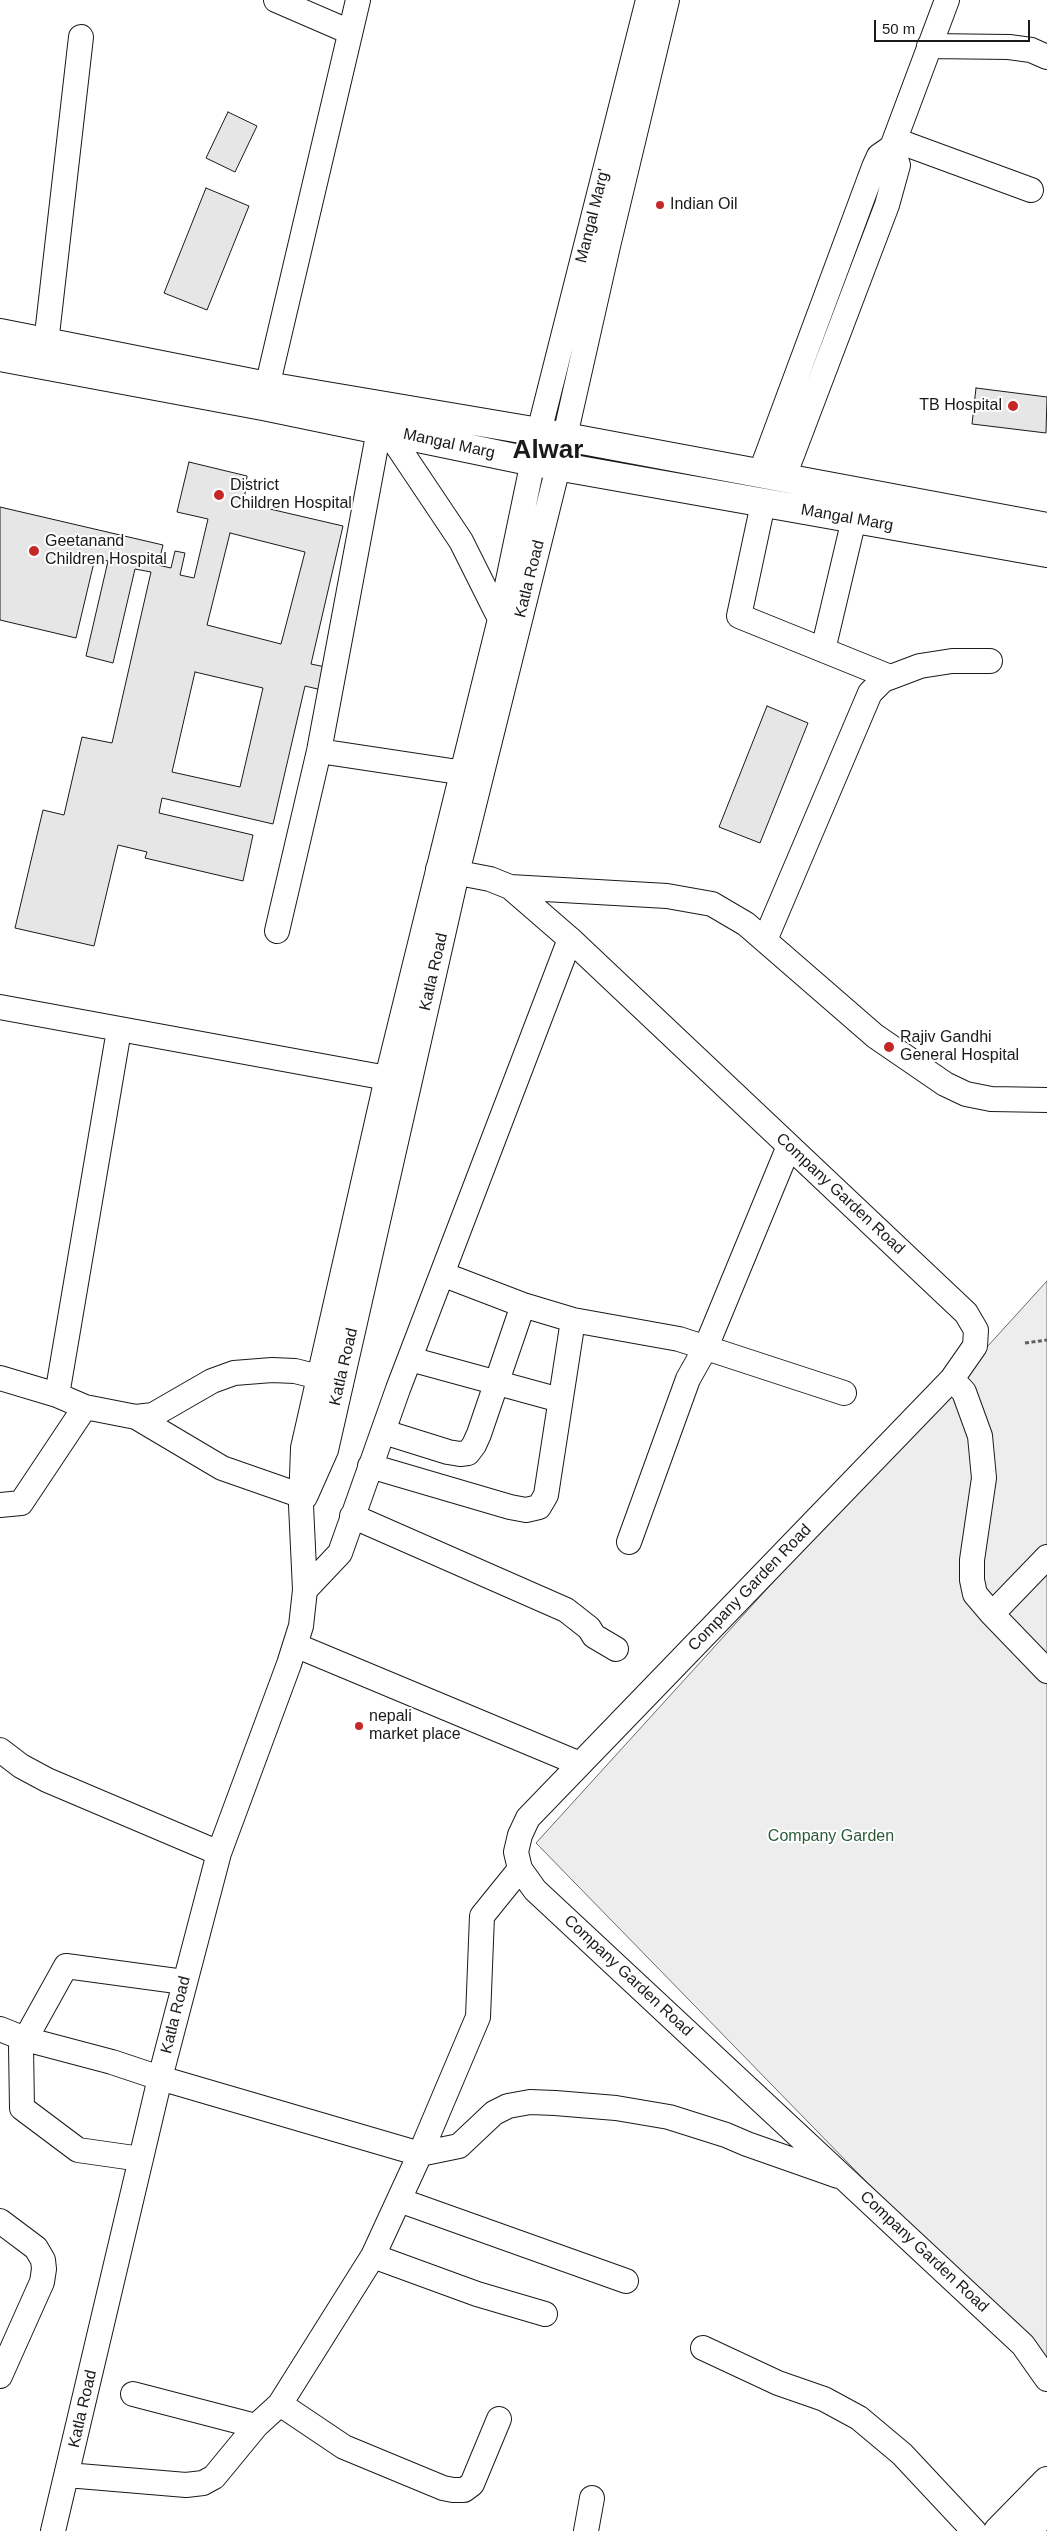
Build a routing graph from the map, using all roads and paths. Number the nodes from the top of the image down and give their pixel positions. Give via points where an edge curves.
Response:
1 (276, 0) edge
2 (358, 0) edge
3 (648, 0) edge
4 (668, 0) edge
5 (947, 0) edge
6 (350, 32) junction
7 (81, 37) dead end
8 (929, 46) junction
9 (1047, 57) edge
10 (893, 143) junction
11 (1032, 190) dead end
12 (598, 243) junction
13 (0, 333) edge
14 (45, 353) junction
15 (0, 357) edge
16 (265, 396) junction
17 (383, 431) junction
18 (552, 435) junction
19 (546, 464) junction
20 (772, 477) junction
21 (761, 513) dead end
22 (854, 519) junction
23 (1047, 527) edge
24 (1047, 553) edge
25 (500, 619) junction
26 (823, 650) junction
27 (990, 661) dead end
28 (890, 677) junction
29 (319, 751) junction
30 (472, 773) junction
31 (448, 871) junction
32 (510, 887) junction
33 (277, 931) dead end
34 (570, 939) junction
35 (765, 940) junction
36 (0, 1009) edge
37 (119, 1030) junction
38 (397, 1067) junction
39 (1047, 1100) edge
40 (789, 1146) junction
41 (442, 1274) junction
42 (523, 1305) junction
43 (573, 1320) junction
44 (1047, 1340) edge
45 (1025, 1342) dead end
46 (338, 1346) junction
47 (706, 1347) junction
48 (410, 1359) junction
49 (319, 1377) junction
50 (0, 1378) edge
51 (952, 1379) junction
52 (496, 1382) junction
53 (844, 1393) dead end
54 (57, 1395) junction
55 (560, 1400) junction
56 (85, 1407) junction
57 (136, 1418) junction
58 (384, 1432) junction
59 (370, 1466) junction
60 (302, 1499) junction
61 (0, 1504) edge
62 (352, 1516) junction
63 (638, 1534) dead end
64 (1047, 1557) edge
65 (305, 1590) junction
66 (992, 1614) junction
67 (295, 1645) junction
68 (616, 1649) dead end
69 (1047, 1671) edge
70 (0, 1750) edge
71 (580, 1764) junction
72 (218, 1853) junction
73 (520, 1869) junction
74 (184, 1982) junction
75 (0, 2029) edge
76 (25, 2039) junction
77 (160, 2078) junction
78 (420, 2154) junction
79 (141, 2159) junction
80 (846, 2179) junction
81 (399, 2200) junction
82 (0, 2221) edge
83 (373, 2256) junction
84 (626, 2281) dead end
85 (545, 2314) dead end
86 (1023, 2345) junction
87 (703, 2348) dead end
88 (1047, 2357) edge
89 (0, 2376) edge
90 (1047, 2379) edge
91 (133, 2394) dead end
92 (280, 2404) junction
93 (499, 2419) dead end
94 (256, 2426) junction
95 (67, 2475) junction
96 (1047, 2481) edge
97 (592, 2498) dead end
98 (1047, 2510) edge
99 (53, 2531) edge
100 (586, 2531) edge
101 (974, 2531) edge
102 (998, 2531) edge
103 (1027, 2531) edge

1 - 6 street
2 - 6 street
3 - 12 street, Mangal Marg'
4 - 12 street
5 - 8 street
6 - 16 street
7 - 14 street
8 - 9 street via 1008,47 1031,50
8 - 10 street
10 - 11 street
10 - 20 street via 874,167
12 - 18 street, Mangal Marg'
13 - 14 main road, Mangal Marg
14 - 15 main road, Mangal Marg
14 - 16 main road, Mangal Marg
16 - 17 main road, Mangal Marg
16 - 18 main road, Mangal Marg
17 - 19 main road, Mangal Marg
17 - 25 street via 458,534
17 - 29 street
18 - 19 street, Katla Road
18 - 20 main road, Mangal Marg
19 - 22 main road, Mangal Marg
19 - 25 street, Katla Road
19 - 30 street, Katla Road
20 - 23 main road, Mangal Marg
21 - 26 street via 739,616
22 - 24 main road, Mangal Marg
22 - 26 street
25 - 30 street, Katla Road
26 - 28 street
27 - 28 street via 920,666
28 - 35 street via 870,693
29 - 30 street
29 - 33 street
30 - 31 street, Katla Road
31 - 32 street, Company Garden Road via 490,879
31 - 38 street, Katla Road
32 - 34 street, Company Garden Road
32 - 35 street via 626,892 694,899 732,914
34 - 40 street, Company Garden Road
34 - 41 street
35 - 39 street via 876,1036 945,1084 966,1094 991,1099
36 - 37 street
37 - 38 street
37 - 54 street
38 - 46 street, Katla Road
40 - 47 street
40 - 51 street, Company Garden Road via 966,1313 976,1330 975,1346
41 - 42 street
41 - 48 street
42 - 43 street
42 - 52 street
43 - 47 street
43 - 55 street
44 - 45 path
46 - 49 street, Katla Road
46 - 60 street, Katla Road via 326,1450
47 - 53 street
47 - 63 street via 688,1379
48 - 52 street
48 - 58 street
49 - 57 street via 295,1371 234,1373 212,1381 153,1415
49 - 60 street, Katla Road via 303,1448
50 - 54 street
51 - 66 street via 964,1392 980,1436 984,1478 972,1580 975,1594
51 - 71 street, Company Garden Road
52 - 55 street
52 - 58 street via 474,1446 468,1453 448,1452
54 - 56 street
55 - 59 street via 546,1495 539,1507 526,1510 510,1508
56 - 57 street
56 - 61 street via 21,1503
57 - 60 street via 222,1468
58 - 59 street
59 - 62 street
60 - 65 street, Katla Road
62 - 65 street via 340,1553
62 - 68 street via 566,1610 594,1636
64 - 66 street
65 - 67 street, Katla Road
66 - 69 street
67 - 71 street
67 - 72 street, Katla Road
70 - 72 street via 47,1780
71 - 73 street, Company Garden Road via 528,1818 516,1852
72 - 74 street, Katla Road
73 - 78 street via 482,1916 478,2016
73 - 80 street, Company Garden Road via 535,1890
74 - 76 street via 66,1966
74 - 77 street, Katla Road
75 - 76 street
76 - 77 street
76 - 79 street via 21,2047 22,2108 78,2150
77 - 78 street
77 - 79 street, Katla Road
78 - 80 street via 459,2146 494,2113 508,2106 530,2102 555,2103 616,2108 686,2122
78 - 81 street
79 - 95 street, Katla Road
80 - 86 street, Company Garden Road
81 - 83 street
81 - 84 street
82 - 89 street via 36,2248 44,2269 42,2282
83 - 85 street via 477,2294
83 - 92 street
86 - 88 street, Company Garden Road
86 - 90 street, Company Garden Road
87 - 101 street via 778,2383 824,2399 860,2418 902,2454
91 - 94 street
92 - 93 street via 344,2447 453,2490 464,2490 472,2484
92 - 94 street
94 - 95 street via 214,2477 203,2483 165,2484
95 - 99 street, Katla Road
96 - 102 main road
97 - 100 street
98 - 103 main road

